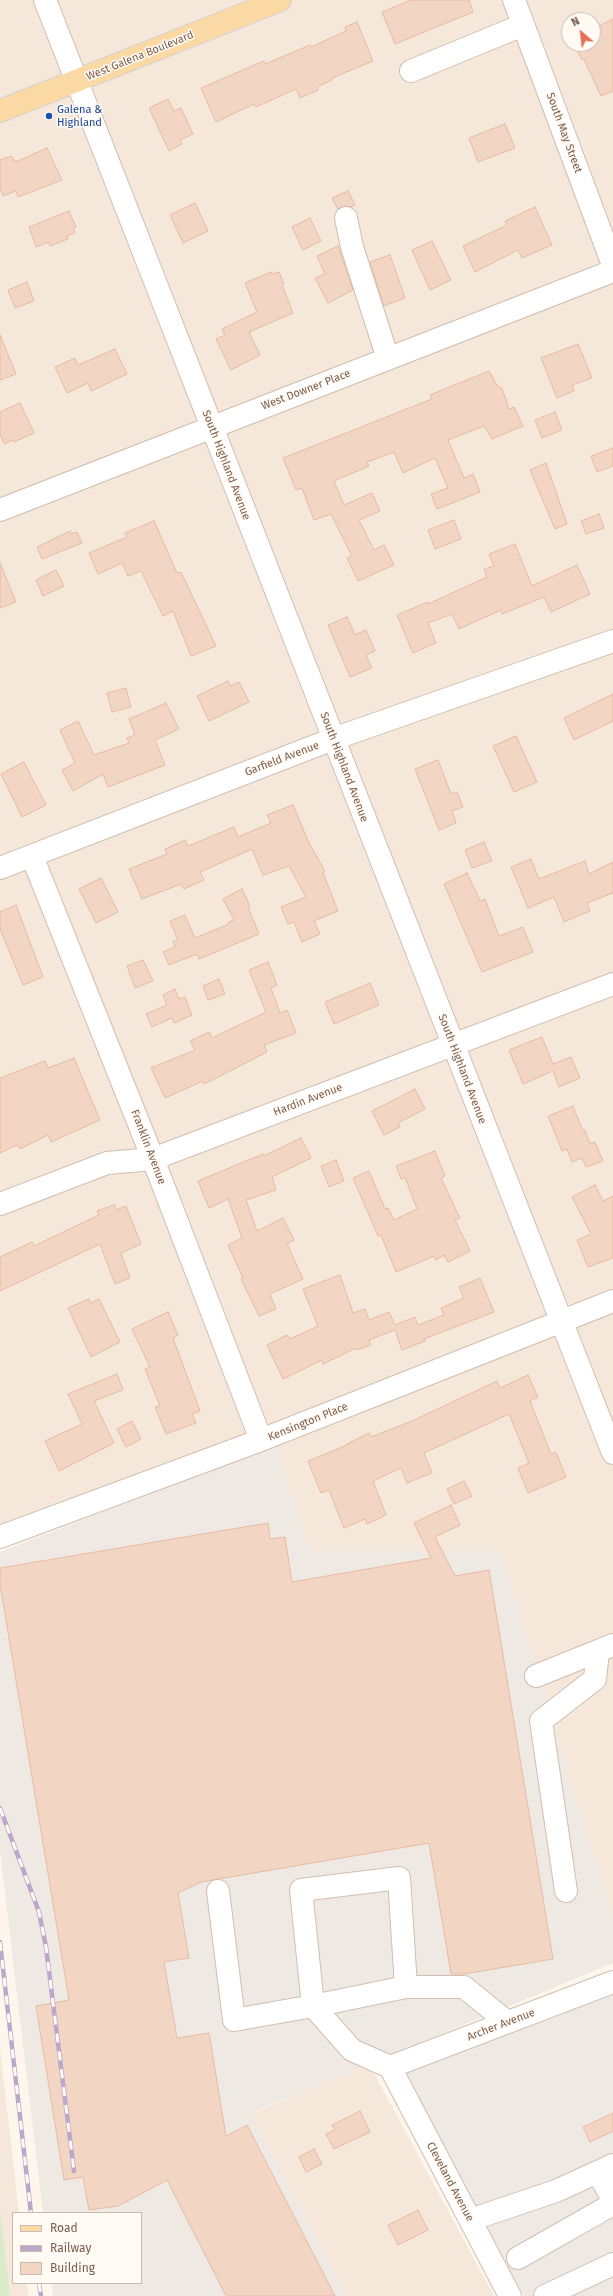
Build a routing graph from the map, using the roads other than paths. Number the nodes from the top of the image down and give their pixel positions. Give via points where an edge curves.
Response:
1 (45, 0) edge
2 (514, 0) edge
3 (277, 1) edge
4 (523, 25) junction
5 (411, 71) dead end
6 (76, 81) junction
7 (0, 111) edge
8 (346, 218) dead end
9 (613, 266) edge
10 (613, 271) edge
11 (388, 359) junction
12 (212, 427) junction
13 (0, 510) edge
14 (613, 641) edge
15 (333, 739) junction
16 (32, 856) junction
17 (0, 868) edge
18 (613, 984) edge
19 (453, 1045) junction
20 (153, 1159) junction
21 (0, 1204) edge
22 (613, 1301) edge
23 (561, 1321) junction
24 (261, 1440) junction
25 (613, 1453) edge
26 (0, 1537) edge
27 (605, 1648) edge
28 (536, 1676) dead end
29 (218, 1891) dead end
30 (566, 1891) dead end
31 (613, 1982) edge
32 (406, 1988) junction
33 (312, 2006) junction
34 (507, 2022) junction
35 (390, 2068) junction
36 (606, 2168) edge
37 (613, 2200) edge
38 (613, 2204) edge
39 (470, 2220) junction
40 (518, 2258) dead end
41 (613, 2264) edge
42 (510, 2296) edge
43 (545, 2296) edge

1 - 6 street, South Highland Avenue
2 - 4 street, South May Street
3 - 6 main road, West Galena Boulevard
4 - 5 street
4 - 9 street, South May Street
6 - 7 main road, West Galena Boulevard
6 - 12 street, South Highland Avenue
8 - 11 street via 354,253
10 - 11 street, West Downer Place
11 - 12 street, West Downer Place
12 - 13 street, West Downer Place
12 - 15 street, South Highland Avenue
14 - 15 street, Garfield Avenue
15 - 16 street, Garfield Avenue
15 - 19 street, South Highland Avenue
16 - 17 street, Garfield Avenue
16 - 20 street, Franklin Avenue
18 - 19 street, Hardin Avenue
19 - 20 street, Hardin Avenue
19 - 23 street, South Highland Avenue
20 - 21 street, Hardin Avenue via 107,1163
20 - 24 street, Franklin Avenue
22 - 23 street, Kensington Place
23 - 24 street, Kensington Place
23 - 25 street, South Highland Avenue
24 - 26 street, Kensington Place
27 - 28 street
27 - 30 street via 595,1679 541,1721
29 - 33 street via 234,2020
31 - 34 street, Archer Avenue
32 - 33 street
32 - 33 street via 398,1878 301,1890
32 - 34 street via 464,1987
33 - 35 street via 352,2050
34 - 35 street, Archer Avenue
35 - 39 street, Cleveland Avenue
36 - 37 street
36 - 39 street via 556,2191
38 - 40 street
39 - 42 street, Cleveland Avenue
41 - 43 street

